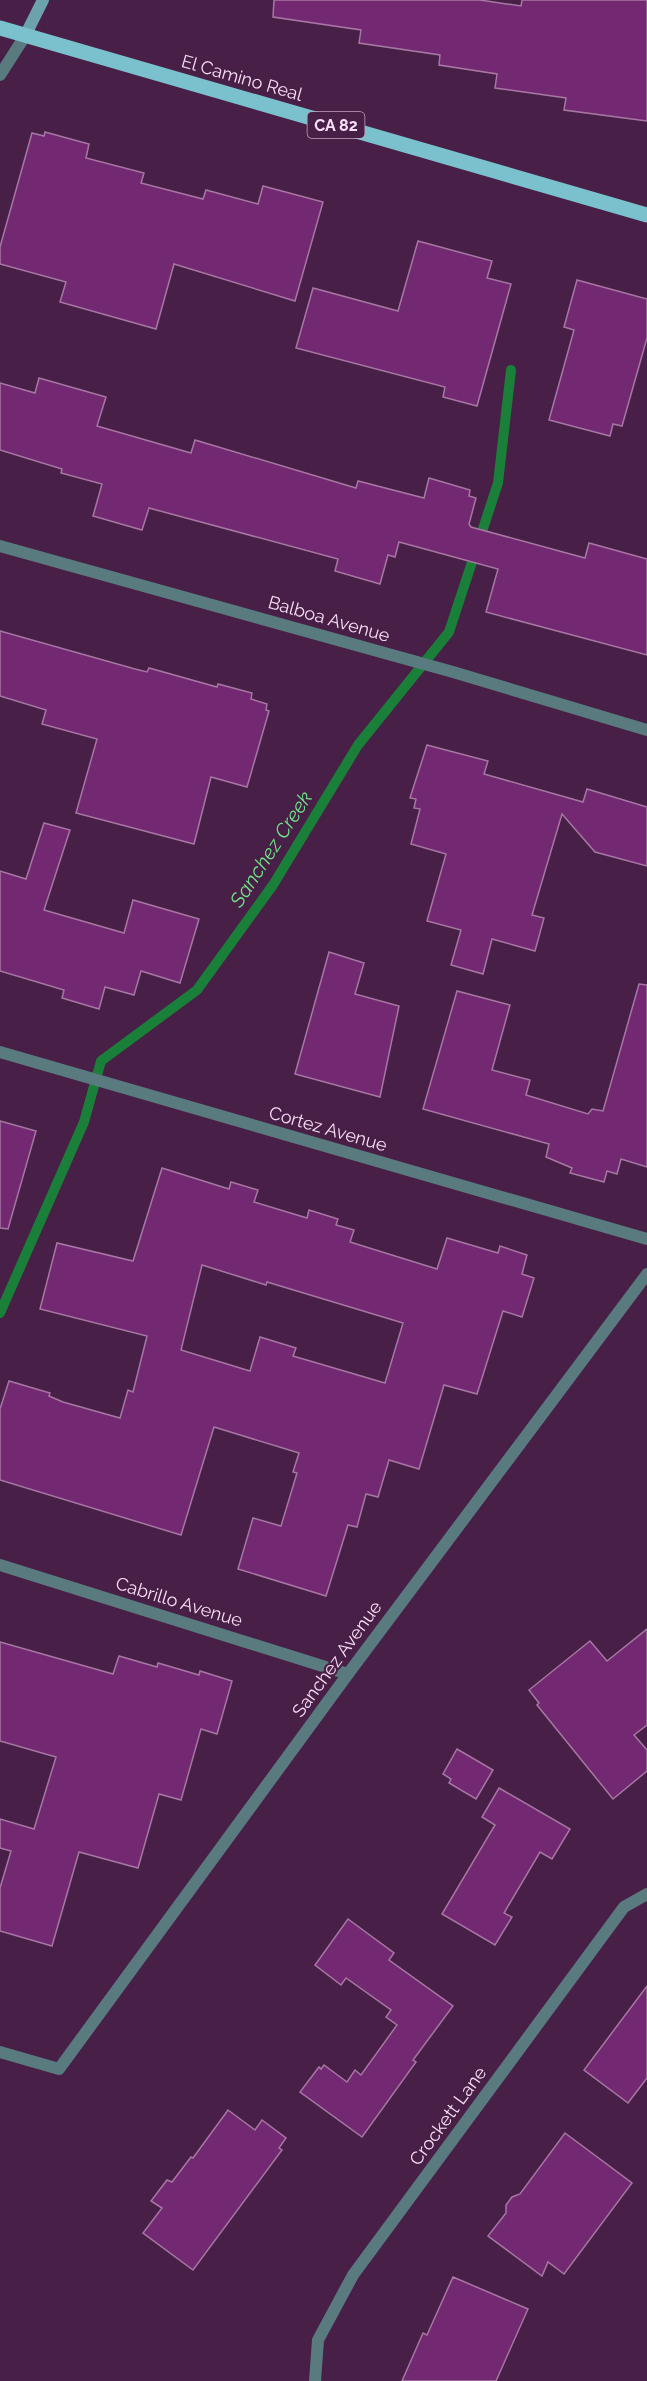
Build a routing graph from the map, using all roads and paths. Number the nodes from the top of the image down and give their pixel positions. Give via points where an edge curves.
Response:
1 (43, 0) edge
2 (0, 28) edge
3 (25, 36) junction
4 (0, 75) edge
5 (647, 215) edge
6 (0, 546) edge
7 (647, 730) edge
8 (0, 1052) edge
9 (647, 1239) edge
10 (647, 1274) edge
11 (0, 1565) edge
12 (348, 1674) junction
13 (647, 1893) edge
14 (0, 2052) edge
15 (315, 2381) edge

1 - 3 street
2 - 3 main road, El Camino Real / CA 82
3 - 4 street
3 - 5 main road, El Camino Real / CA 82
6 - 7 street, Balboa Avenue
8 - 9 street, Cortez Avenue
10 - 12 street, Sanchez Avenue
11 - 12 street, Cabrillo Avenue
12 - 14 street, Sanchez Avenue via 59,2069
13 - 15 street, Crockett Lane via 624,1907 353,2275 318,2340

